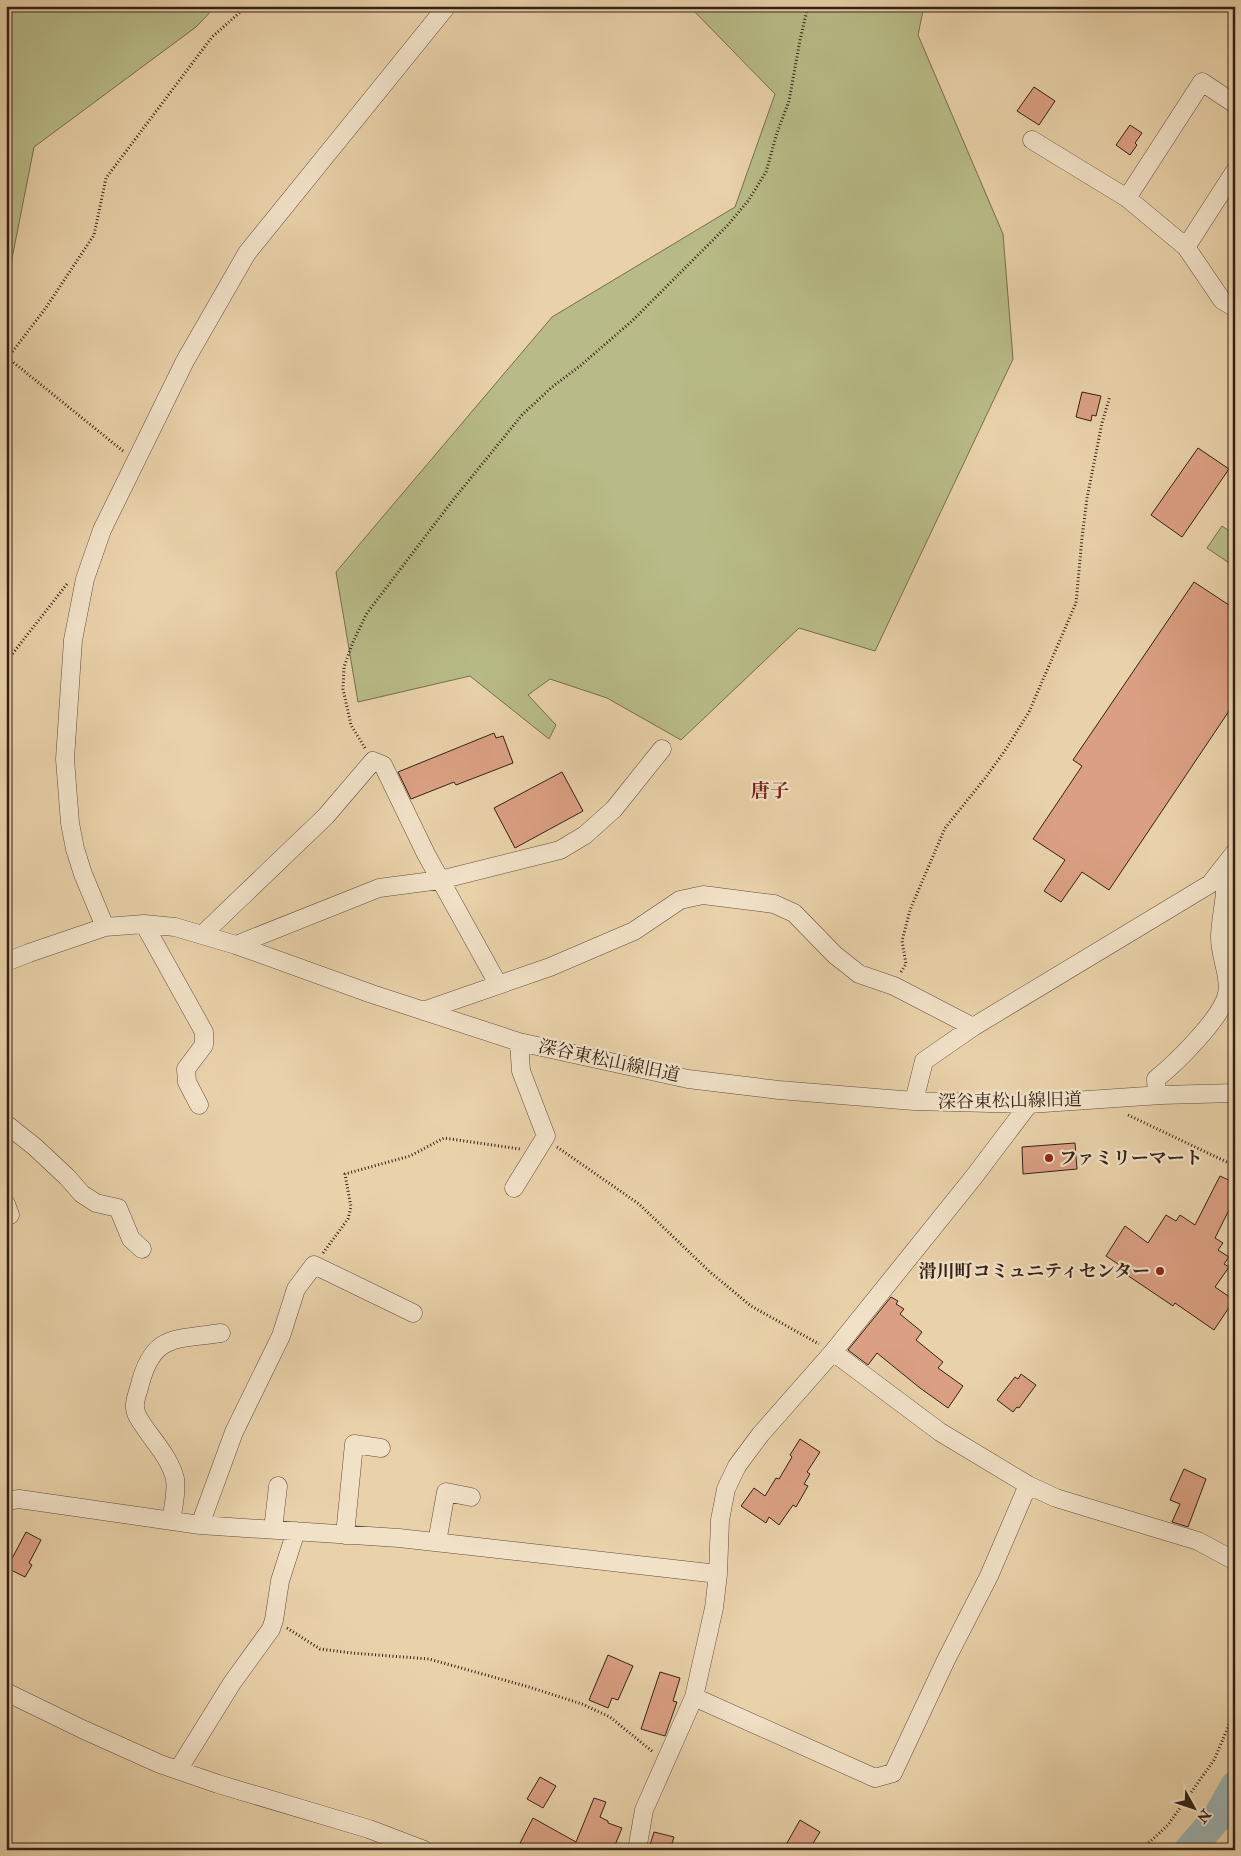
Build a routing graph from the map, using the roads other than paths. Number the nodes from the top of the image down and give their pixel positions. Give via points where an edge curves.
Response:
1 (447, 6) edge
2 (1235, 104) edge
3 (1032, 140) dead end
4 (1235, 170) edge
5 (1127, 198) junction
6 (1186, 247) junction
7 (1235, 307) edge
8 (662, 749) dead end
9 (1235, 852) edge
10 (1222, 869) junction
11 (440, 880) junction
12 (144, 924) junction
13 (105, 927) junction
14 (203, 934) junction
15 (236, 945) junction
16 (6, 962) edge
17 (498, 984) junction
18 (423, 1011) junction
19 (973, 1027) junction
20 (519, 1042) junction
21 (1235, 1094) edge
22 (1157, 1095) junction
23 (914, 1101) junction
24 (1029, 1104) junction
25 (199, 1105) dead end
26 (6, 1124) edge
27 (514, 1188) dead end
28 (6, 1204) edge
29 (6, 1217) edge
30 (142, 1250) dead end
31 (413, 1313) dead end
32 (221, 1333) dead end
33 (833, 1352) junction
34 (381, 1448) dead end
35 (1028, 1485) junction
36 (278, 1486) dead end
37 (471, 1497) dead end
38 (6, 1501) edge
39 (171, 1521) junction
40 (200, 1526) junction
41 (274, 1530) junction
42 (296, 1532) junction
43 (345, 1535) junction
44 (437, 1542) junction
45 (1235, 1561) edge
46 (718, 1574) junction
47 (6, 1692) edge
48 (694, 1697) junction
49 (178, 1770) junction
50 (424, 1850) edge
51 (637, 1850) edge

1 - 13 street via 247,254 185,361 102,530 85,580 73,640 65,760 75,849
2 - 5 street via 1202,82
3 - 5 street
4 - 6 street
5 - 6 street
6 - 7 street via 1222,300
8 - 11 street via 614,809 584,835 560,850
9 - 10 street
10 - 19 street via 1210,884
10 - 22 street via 1225,891 1220,951 1227,977 1227,995 1206,1028 1178,1062 1156,1080
11 - 14 street via 383,765 373,761 326,816
11 - 15 street via 379,888
11 - 17 street
12 - 13 street, 深谷東松山線旧道
12 - 14 street, 深谷東松山線旧道
12 - 25 street via 204,1032 204,1045 186,1070 186,1082
13 - 16 street, 深谷東松山線旧道
14 - 15 street, 深谷東松山線旧道
15 - 18 street, 深谷東松山線旧道
17 - 18 street
17 - 19 street via 550,967 634,931 680,900 703,895 774,904 794,913 835,955 859,974 894,986
18 - 20 street, 深谷東松山線旧道
19 - 23 street via 924,1061
20 - 23 street, 深谷東松山線旧道 via 688,1079
20 - 27 street via 521,1071 546,1136
21 - 22 street, 深谷東松山線旧道
22 - 24 street, 深谷東松山線旧道
23 - 24 street, 深谷東松山線旧道
24 - 33 street
26 - 30 street via 35,1147 82,1194 96,1203 118,1208 130,1239
28 - 29 street via 10,1214
31 - 40 street via 314,1264 296,1289 281,1336 234,1432
32 - 39 street via 169,1340 152,1353 142,1377 134,1408 175,1478
33 - 35 street via 940,1432
33 - 46 street via 737,1466 726,1489 720,1520
34 - 43 street via 354,1444
35 - 45 street via 1056,1498 1198,1541
35 - 48 street via 989,1576 893,1773 875,1778
36 - 41 street
37 - 44 street via 446,1492
38 - 39 street via 19,1499
39 - 40 street
40 - 41 street
41 - 42 street
42 - 43 street
42 - 49 street via 280,1581 271,1628
43 - 44 street
44 - 46 street
46 - 48 street via 714,1608
47 - 49 street
48 - 51 street via 644,1810
49 - 50 street via 369,1829

